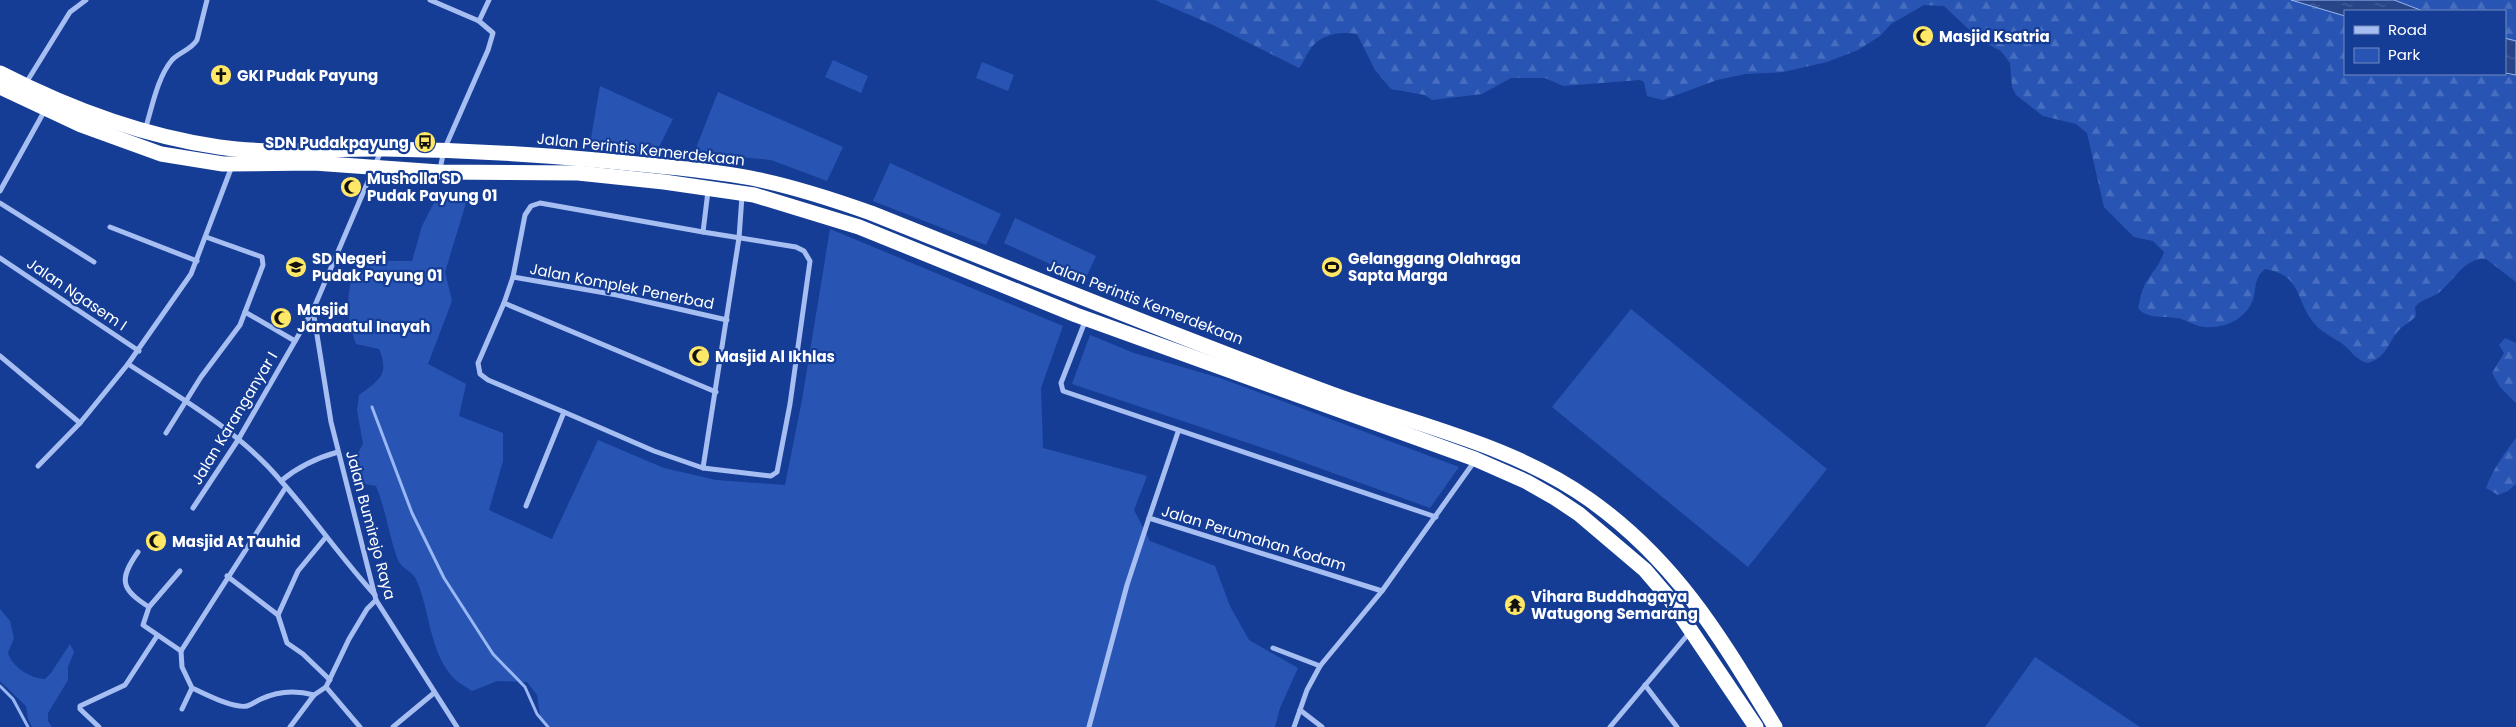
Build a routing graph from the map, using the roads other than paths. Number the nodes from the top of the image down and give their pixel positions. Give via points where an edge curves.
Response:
1 (86, 0) edge
2 (207, 0) edge
3 (430, 0) edge
4 (489, 0) edge
5 (445, 3) edge
6 (479, 21) junction
7 (0, 73) edge
8 (24, 85) junction
9 (0, 87) edge
10 (48, 103) junction
11 (144, 131) junction
12 (382, 149) junction
13 (444, 150) junction
14 (233, 164) junction
15 (374, 166) junction
16 (439, 172) junction
17 (710, 172) junction
18 (2, 181) edge
19 (708, 188) junction
20 (0, 190) edge
21 (743, 193) junction
22 (0, 203) edge
23 (110, 227) dead end
24 (703, 232) junction
25 (206, 237) junction
26 (739, 238) junction
27 (0, 258) edge
28 (197, 261) junction
29 (94, 262) dead end
30 (513, 277) junction
31 (504, 303) junction
32 (313, 310) junction
33 (245, 312) junction
34 (1086, 319) junction
35 (727, 320) junction
36 (295, 341) junction
37 (139, 351) junction
38 (0, 356) edge
39 (128, 364) junction
40 (716, 392) junction
41 (1312, 393) junction
42 (185, 401) junction
43 (564, 412) junction
44 (80, 422) junction
45 (1178, 432) junction
46 (166, 433) dead end
47 (238, 440) junction
48 (338, 452) junction
49 (1476, 459) junction
50 (38, 466) dead end
51 (703, 468) junction
52 (281, 480) junction
53 (286, 488) junction
54 (526, 506) dead end
55 (193, 508) dead end
56 (1436, 517) junction
57 (1149, 518) junction
58 (326, 537) junction
59 (138, 552) dead end
60 (180, 571) dead end
61 (227, 576) junction
62 (1382, 591) junction
63 (376, 598) junction
64 (149, 607) junction
65 (278, 615) junction
66 (1691, 630) junction
67 (157, 636) junction
68 (1273, 648) dead end
69 (181, 651) junction
70 (1320, 666) junction
71 (330, 680) junction
72 (1645, 685) junction
73 (326, 687) junction
74 (192, 688) junction
75 (434, 693) junction
76 (314, 695) junction
77 (182, 708) dead end
78 (1300, 710) junction
79 (99, 727) edge
80 (290, 727) edge
81 (360, 727) edge
82 (394, 727) edge
83 (456, 727) edge
84 (1089, 727) edge
85 (1294, 727) edge
86 (1322, 727) edge
87 (1610, 727) edge
88 (1677, 727) edge
89 (1756, 727) edge
90 (1775, 727) edge

1 - 8 street via 70,12
2 - 11 street via 197,40 178,54 165,70
3 - 5 street
4 - 6 street
5 - 6 street
6 - 13 street via 493,33 491,41
7 - 8 highway, Jalan Perintis Kemerdekaan
8 - 10 highway, Jalan Perintis Kemerdekaan
9 - 10 highway, Jalan Perintis Kemerdekaan
10 - 11 highway, Jalan Perintis Kemerdekaan
10 - 14 highway, Jalan Perintis Kemerdekaan via 81,125 161,154
10 - 18 street
11 - 12 highway, Jalan Perintis Kemerdekaan via 220,147 268,151
12 - 13 highway, Jalan Perintis Kemerdekaan
12 - 15 street
13 - 16 street
13 - 17 highway, Jalan Perintis Kemerdekaan via 579,158
14 - 15 highway, Jalan Perintis Kemerdekaan
14 - 25 street
15 - 16 highway, Jalan Perintis Kemerdekaan
15 - 32 street, Jalan Karanganyar I
16 - 19 highway, Jalan Perintis Kemerdekaan via 578,174
17 - 19 highway
17 - 41 highway, Jalan Perintis Kemerdekaan via 836,200
18 - 20 street
19 - 21 highway, Jalan Perintis Kemerdekaan
19 - 24 street
21 - 26 street, Jalan Komplek Penerbad
21 - 34 highway, Jalan Perintis Kemerdekaan via 859,227
22 - 29 street
23 - 28 street
24 - 26 street, Jalan Komplek Penerbad
24 - 30 street, Jalan Komplek Penerbad via 540,204 531,206 525,215
25 - 28 street
25 - 33 street via 262,257 263,265
26 - 35 street, Jalan Komplek Penerbad
26 - 51 street, Jalan Komplek Penerbad via 796,247 804,251 810,261 790,404 777,472 770,476
27 - 37 street, Jalan Ngasem I
28 - 37 street
30 - 31 street, Jalan Komplek Penerbad
30 - 35 street, Jalan Komplek Penerbad via 617,295
31 - 40 street
31 - 43 street, Jalan Komplek Penerbad via 478,363 480,374
32 - 36 street, Jalan Karanganyar I
32 - 48 street, Jalan Bumirejo Raya
33 - 36 street, Jalan Karanganyar I
33 - 42 street via 240,324
34 - 41 highway, Jalan Perintis Kemerdekaan
34 - 45 street via 1060,383 1063,391
35 - 40 street, Jalan Komplek Penerbad
36 - 47 street, Jalan Karanganyar I
37 - 39 street
38 - 44 street
39 - 42 street
39 - 44 street
40 - 51 street, Jalan Komplek Penerbad
41 - 49 highway, Jalan Perintis Kemerdekaan via 1361,420
41 - 90 highway, Jalan Perintis Kemerdekaan via 1506,454 1590,500 1648,549 1683,585
42 - 46 street
42 - 47 street
43 - 51 street, Jalan Komplek Penerbad via 654,451
43 - 54 street
44 - 50 street
45 - 56 street
45 - 57 street, Jalan Perumahan Kodam
47 - 52 street
47 - 55 street, Jalan Karanganyar I
48 - 52 street via 303,465
48 - 63 street, Jalan Bumirejo Raya
49 - 56 street
49 - 66 highway, Jalan Perintis Kemerdekaan via 1527,482 1579,514 1645,570
52 - 53 street
53 - 58 street
53 - 61 street
56 - 62 street
57 - 62 street, Jalan Perumahan Kodam
57 - 84 street
58 - 63 street
58 - 65 street via 298,571
59 - 64 street via 126,568 125,582 130,594
60 - 64 street
61 - 65 street
61 - 69 street
62 - 70 street
63 - 71 street via 349,639
63 - 75 street, Jalan Bumirejo Raya
64 - 67 street via 143,625
65 - 71 street via 287,643
66 - 72 street
66 - 89 highway, Jalan Perintis Kemerdekaan
67 - 69 street
67 - 79 street via 125,685 80,706
68 - 70 street
69 - 74 street via 182,667
70 - 78 street
71 - 73 street
72 - 87 street
72 - 88 street
73 - 76 street
73 - 81 street
74 - 76 street via 235,705 246,706 284,693
74 - 77 street
75 - 82 street
75 - 83 street, Jalan Bumirejo Raya
76 - 80 street
78 - 85 street
78 - 86 street

